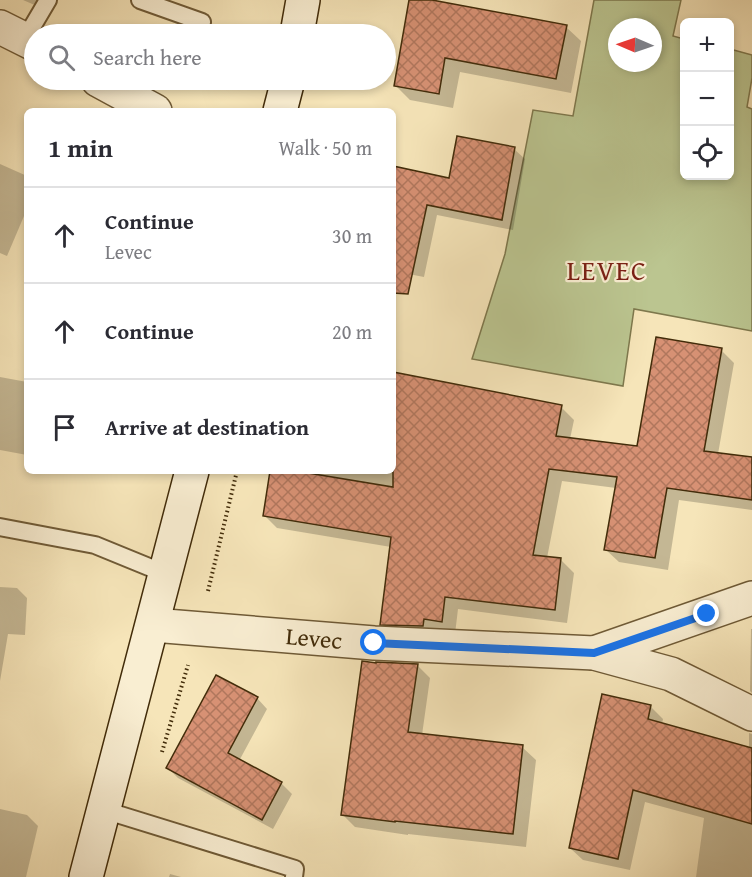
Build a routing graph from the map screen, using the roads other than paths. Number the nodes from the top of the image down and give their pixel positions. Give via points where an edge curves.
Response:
1 (48, 0) edge
2 (140, 0) edge
3 (303, 0) edge
4 (202, 22) dead end
5 (29, 24) edge
6 (299, 24) edge
7 (117, 90) edge
8 (285, 90) edge
9 (150, 108) edge
10 (281, 108) edge
11 (191, 474) edge
12 (0, 527) edge
13 (166, 574) junction
14 (752, 598) edge
15 (153, 625) junction
16 (594, 653) junction
17 (752, 714) edge
18 (104, 810) junction
19 (86, 877) edge
20 (294, 877) edge

1 - 5 lane
2 - 4 lane
3 - 6 street
7 - 9 street
8 - 10 street
11 - 13 street
12 - 13 lane via 95,545
13 - 15 street
14 - 16 street
15 - 16 street, Levec via 374,643
15 - 18 street
16 - 17 street, Levec via 671,674
18 - 19 street
18 - 20 lane via 295,869

